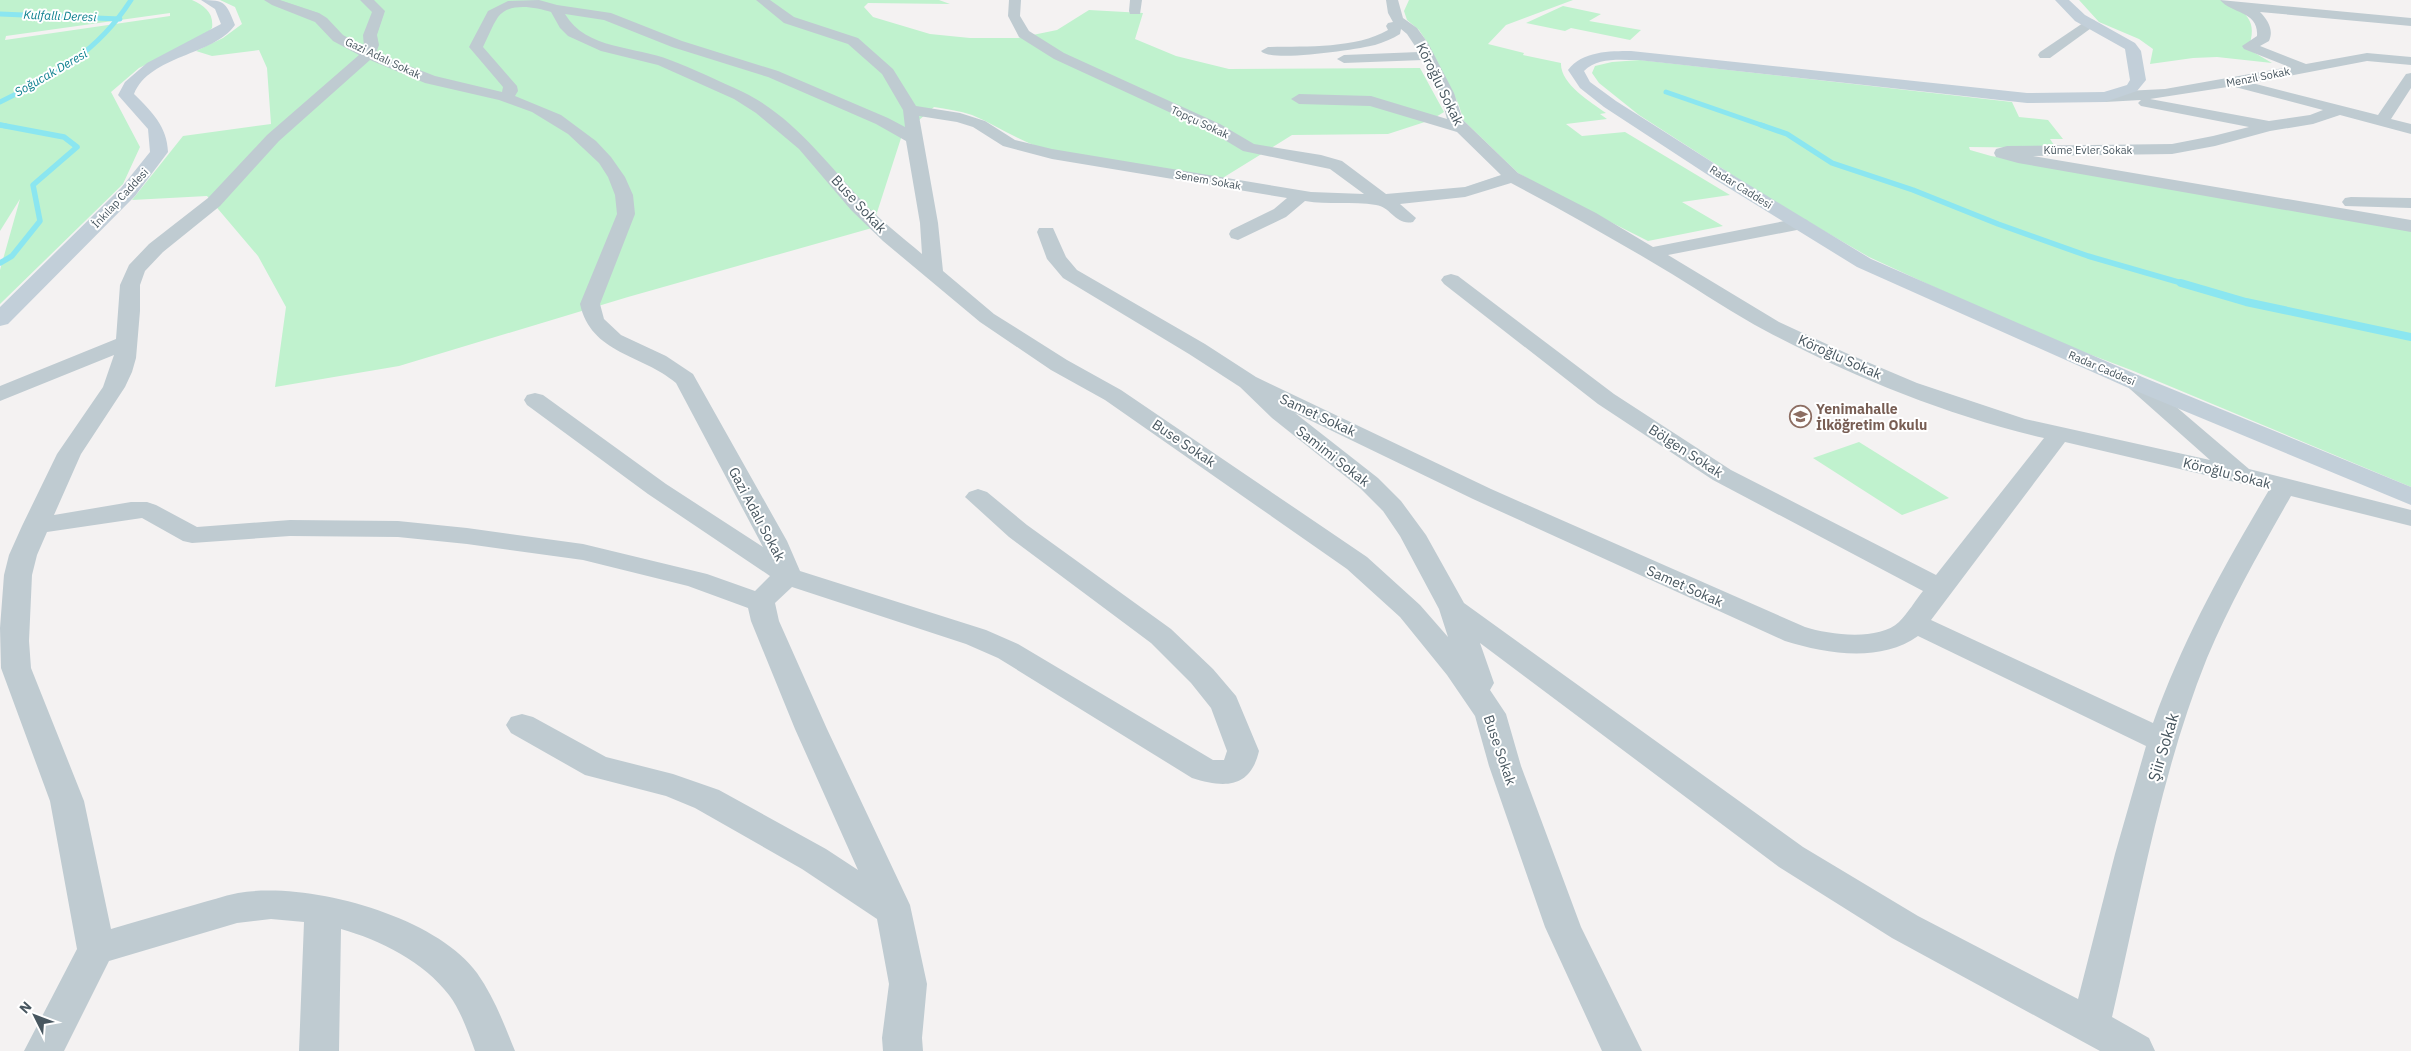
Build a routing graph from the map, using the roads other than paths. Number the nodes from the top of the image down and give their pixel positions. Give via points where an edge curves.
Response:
1 (270, 0) edge
2 (366, 0) edge
3 (762, 0) edge
4 (1015, 0) edge
5 (1392, 0) edge
6 (2062, 0) edge
7 (2226, 0) edge
8 (216, 2) edge
9 (2244, 7) junction
10 (556, 9) junction
11 (2411, 22) edge
12 (2089, 23) junction
13 (1397, 25) junction
14 (1375, 32) dead end
15 (1268, 51) dead end
16 (369, 54) junction
17 (2386, 54) dead end
18 (2045, 55) dead end
19 (1426, 56) junction
20 (2367, 57) junction
21 (1326, 59) dead end
22 (2411, 61) edge
23 (2304, 68) junction
24 (2411, 77) edge
25 (2233, 82) junction
26 (2106, 97) junction
27 (506, 98) junction
28 (1299, 99) dead end
29 (911, 110) junction
30 (2339, 110) junction
31 (2382, 121) junction
32 (2269, 126) junction
33 (1460, 128) junction
34 (2411, 129) edge
35 (914, 139) junction
36 (1512, 177) junction
37 (2167, 182) junction
38 (1300, 196) junction
39 (1380, 198) junction
40 (2411, 204) edge
41 (1407, 218) dead end
42 (1800, 224) junction
43 (2411, 226) edge
44 (1046, 232) dead end
45 (1238, 234) dead end
46 (1650, 253) junction
47 (933, 274) junction
48 (1451, 280) dead end
49 (0, 318) edge
50 (126, 343) junction
51 (2132, 381) junction
52 (1248, 382) junction
53 (0, 394) edge
54 (535, 400) dead end
55 (2058, 436) junction
56 (2242, 475) junction
57 (2283, 487) junction
58 (978, 497) dead end
59 (2411, 497) edge
60 (2411, 518) edge
61 (35, 526) junction
62 (788, 576) junction
63 (1941, 589) junction
64 (761, 602) junction
65 (1453, 609) junction
66 (1914, 623) junction
67 (1490, 714) junction
68 (522, 725) dead end
69 (2164, 741) junction
70 (323, 909) junction
71 (893, 911) junction
72 (96, 949) junction
73 (2091, 1025) junction
74 (44, 1051) edge
75 (319, 1051) edge
76 (495, 1051) edge
77 (903, 1051) edge
78 (1622, 1051) edge
79 (2135, 1051) edge

1 - 16 street, Gazi Adalı Sokak via 322,20 336,37
2 - 16 street via 379,11 370,35 372,46
3 - 29 street via 789,20 846,37 863,48 888,72
4 - 39 street, Topçu Sokak via 1014,16 1024,34 1059,56 1214,127 1249,148 1336,165
5 - 13 street, Köroğlu Sokak
6 - 12 street
7 - 9 street
8 - 49 street, İnkılap Caddesi via 228,25 224,30 155,65 127,88 126,95 156,129 159,152 153,162 128,192
9 - 11 street
9 - 23 street via 2261,21 2265,32 2264,38 2249,46
10 - 27 street via 538,3 520,3 493,14 476,47 510,86
10 - 35 street via 615,18 677,44 756,68 882,121
10 - 47 street, Buse Sokak via 573,33 606,48 663,62 739,96 761,110 805,146 857,206
12 - 18 street
12 - 26 street via 2122,40 2134,51 2136,84
13 - 14 street
13 - 15 street via 1391,34 1376,40 1333,48
13 - 19 street, Köroğlu Sokak via 1416,35
16 - 27 street, Gazi Adalı Sokak via 438,82
16 - 50 street via 273,138 214,202 136,268 130,285
17 - 20 street
19 - 21 street
19 - 33 street, Köroğlu Sokak via 1447,93
20 - 22 street, Menzil Sokak
20 - 23 street, Menzil Sokak
23 - 25 street, Menzil Sokak
24 - 31 street
25 - 26 street, Menzil Sokak via 2164,94
25 - 30 street
26 - 32 street
26 - 42 street, Radar Caddesi via 2048,99 1999,96 1638,56 1596,59 1576,70 1585,85 1610,104
27 - 62 street, Gazi Adalı Sokak via 538,110 587,141 599,152 621,185 626,201 624,222 590,304 592,318 610,339 666,364 685,379 774,541
28 - 33 street via 1371,101
29 - 35 street
29 - 38 street, Senem Sokak via 960,118 986,128 1009,143 1052,154
30 - 31 street
30 - 32 street, Küme Evler Sokak via 2313,119
31 - 34 street
32 - 37 street, Küme Evler Sokak via 2172,149 2002,151 2018,158
33 - 36 street, Köroğlu Sokak
35 - 47 street via 929,223
36 - 39 street, Senem Sokak via 1466,192
36 - 46 street, Köroğlu Sokak via 1590,217
37 - 40 street, Küme Evler Sokak via 2332,201
37 - 43 street, Küme Evler Sokak
38 - 39 street, Senem Sokak
38 - 45 street via 1280,213
39 - 41 street, Topçu Sokak
42 - 46 street
42 - 51 street, Radar Caddesi via 1864,263
44 - 52 street, Samimi Sokak via 1057,259 1070,274
46 - 55 street, Köroğlu Sokak via 1772,326 1830,354 1962,407
47 - 67 street, Buse Sokak via 1011,334 1113,395 1357,563 1410,611 1458,668
48 - 63 street, Bölgen Sokak via 1606,399 1722,474
50 - 53 street
50 - 61 street via 125,358 114,387 69,454
51 - 56 street
51 - 59 street, Radar Caddesi
52 - 65 street, Samimi Sokak via 1280,413 1369,483 1392,506 1413,535
52 - 66 street, Samet Sokak via 1491,498 1795,634 1818,641 1874,644 1893,640
54 - 62 street via 657,489
55 - 56 street, Köroğlu Sokak
55 - 63 street, Samet Sokak
56 - 57 street, Köroğlu Sokak
57 - 60 street, Köroğlu Sokak
57 - 69 street, Şiir Sokak via 2206,627
58 - 62 street via 1018,531 1161,636 1202,676 1225,704 1237,732 1243,751 1236,768 1218,773 1204,770 1031,664 984,641 941,624
61 - 64 street via 146,510 192,535 290,528 347,528 467,536 583,552 697,580
61 - 72 street via 18,575 14,641 16,668 67,801
62 - 64 street, Gazi Adalı Sokak
63 - 66 street, Samet Sokak
64 - 71 street via 771,636
65 - 67 street, Samimi Sokak
65 - 73 street via 1791,856 1905,927
66 - 69 street
67 - 78 street, Buse Sokak via 1559,918
68 - 71 street via 597,767 673,786 707,799 814,859
69 - 73 street, Şiir Sokak
70 - 72 street via 271,904 237,908
70 - 75 street
70 - 76 street via 365,921 443,962 463,984 481,1015
71 - 77 street via 908,984
72 - 74 street
73 - 79 street

